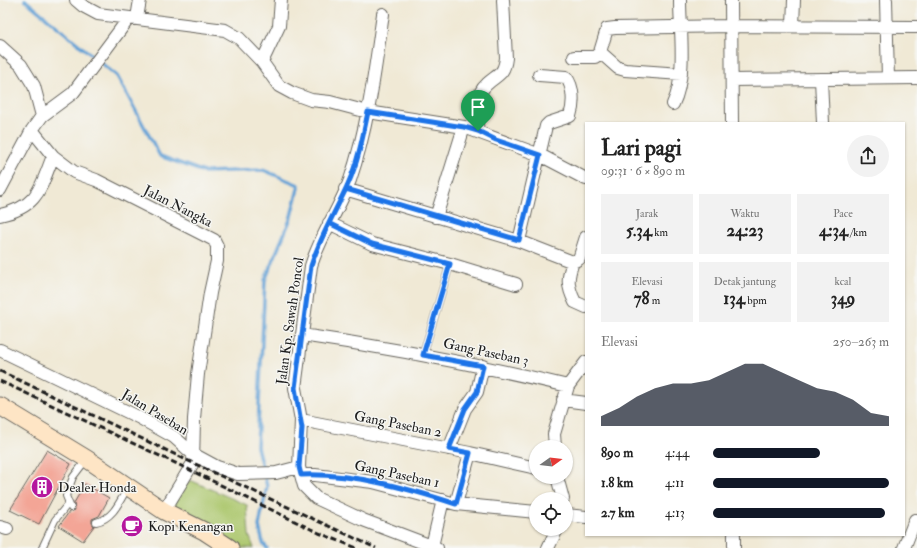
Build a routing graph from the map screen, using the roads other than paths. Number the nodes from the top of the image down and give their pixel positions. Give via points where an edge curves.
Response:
1 (140, 0) edge
2 (281, 0) edge
3 (503, 0) edge
4 (680, 0) edge
5 (731, 0) edge
6 (794, 0) edge
7 (886, 0) edge
8 (81, 2) edge
9 (383, 14) dead end
10 (133, 18) junction
11 (731, 26) junction
12 (793, 26) junction
13 (917, 27) edge
14 (680, 28) junction
15 (887, 28) junction
16 (0, 46) edge
17 (600, 52) junction
18 (574, 57) dead end
19 (262, 62) junction
20 (681, 74) junction
21 (539, 75) dead end
22 (888, 78) junction
23 (917, 78) edge
24 (821, 79) junction
25 (732, 80) junction
26 (673, 104) dead end
27 (368, 112) junction
28 (42, 116) junction
29 (732, 122) edge
30 (823, 122) edge
31 (464, 127) junction
32 (32, 130) junction
33 (478, 131) junction
34 (540, 155) junction
35 (53, 156) junction
36 (585, 178) edge
37 (346, 189) junction
38 (0, 190) edge
39 (0, 215) edge
40 (436, 217) junction
41 (329, 223) junction
42 (519, 240) junction
43 (585, 240) edge
44 (573, 262) junction
45 (450, 264) junction
46 (516, 284) dead end
47 (585, 307) edge
48 (302, 334) junction
49 (0, 350) edge
50 (423, 355) junction
51 (585, 363) edge
52 (483, 366) junction
53 (568, 386) junction
54 (563, 400) junction
55 (585, 403) edge
56 (0, 406) edge
57 (301, 420) junction
58 (554, 440) edge
59 (449, 449) junction
60 (470, 453) junction
61 (193, 454) junction
62 (87, 459) junction
63 (529, 466) edge
64 (300, 471) junction
65 (129, 486) junction
66 (443, 500) junction
67 (456, 504) junction
68 (164, 511) junction
69 (529, 511) edge
70 (573, 516) edge
71 (585, 517) edge
72 (917, 520) edge
73 (96, 522) dead end
74 (554, 536) edge
75 (734, 536) edge
76 (434, 547) edge
77 (42, 548) edge
78 (230, 548) edge
79 (548, 548) edge
80 (734, 548) edge
81 (904, 548) edge

1 - 10 street
2 - 19 street via 279,26
3 - 33 street via 505,67 502,73 486,85 480,95 476,108
4 - 14 street
5 - 11 street
6 - 12 street
7 - 15 street
8 - 10 street via 98,14
9 - 27 street, Jalan Kp. Sawah Poncol
10 - 19 street via 225,30 239,38
10 - 28 street via 102,54 74,93
11 - 12 street
11 - 14 street
11 - 25 street
12 - 15 street
13 - 15 street
14 - 17 street via 607,29
14 - 20 street
15 - 22 street
16 - 28 street via 21,66 34,86
17 - 18 street via 595,57
17 - 20 street via 618,68 625,70
19 - 27 street via 279,86 292,93 311,100
20 - 26 street
21 - 34 street via 566,77 570,81 573,108 570,116 546,126
22 - 23 street
22 - 24 street
24 - 25 street
24 - 30 street
25 - 29 street
27 - 31 street
27 - 37 street, Jalan Kp. Sawah Poncol via 362,144
28 - 32 street
31 - 33 street
31 - 40 street
32 - 35 street, Jalan Nangka
32 - 38 street
33 - 34 street
34 - 36 street
34 - 42 street
35 - 39 street via 34,200 22,209
35 - 61 street, Jalan Nangka via 74,172 96,180 214,240 217,246 217,261 198,374
37 - 40 street
37 - 41 street, Jalan Kp. Sawah Poncol
40 - 42 street
41 - 45 street via 372,244
41 - 48 street, Jalan Kp. Sawah Poncol via 311,266
42 - 44 street
43 - 44 street via 579,259
44 - 47 street via 567,279 574,302
45 - 46 street
45 - 50 lane
48 - 50 street, Gang Paseban 3
48 - 57 street, Jalan Kp. Sawah Poncol via 295,388
49 - 61 street, Jalan Paseban via 138,417 174,437
50 - 52 street, Gang Paseban 3
51 - 53 street
52 - 53 street, Gang Paseban 3
52 - 59 street via 477,392 465,409
53 - 54 street
54 - 55 street
54 - 58 street
56 - 62 main road
57 - 59 street, Gang Paseban 2
57 - 64 street, Jalan Kp. Sawah Poncol
59 - 60 street, Gang Paseban 2
60 - 63 street, Gang Paseban 2
60 - 67 street
61 - 64 street, Jalan Paseban via 217,467 238,474
61 - 68 street, Jalan Nangka via 190,470
62 - 65 main road
62 - 77 lane via 69,486 66,496 70,506 55,520
64 - 66 street, Gang Paseban 1 via 373,482
64 - 76 street via 304,486 316,498 363,520
65 - 68 main road
65 - 73 lane via 112,514 104,521
66 - 67 street, Gang Paseban 1
66 - 76 street
67 - 69 street, Gang Paseban 1
68 - 78 main road via 204,530
70 - 71 street
72 - 81 street
74 - 79 street
75 - 80 street

